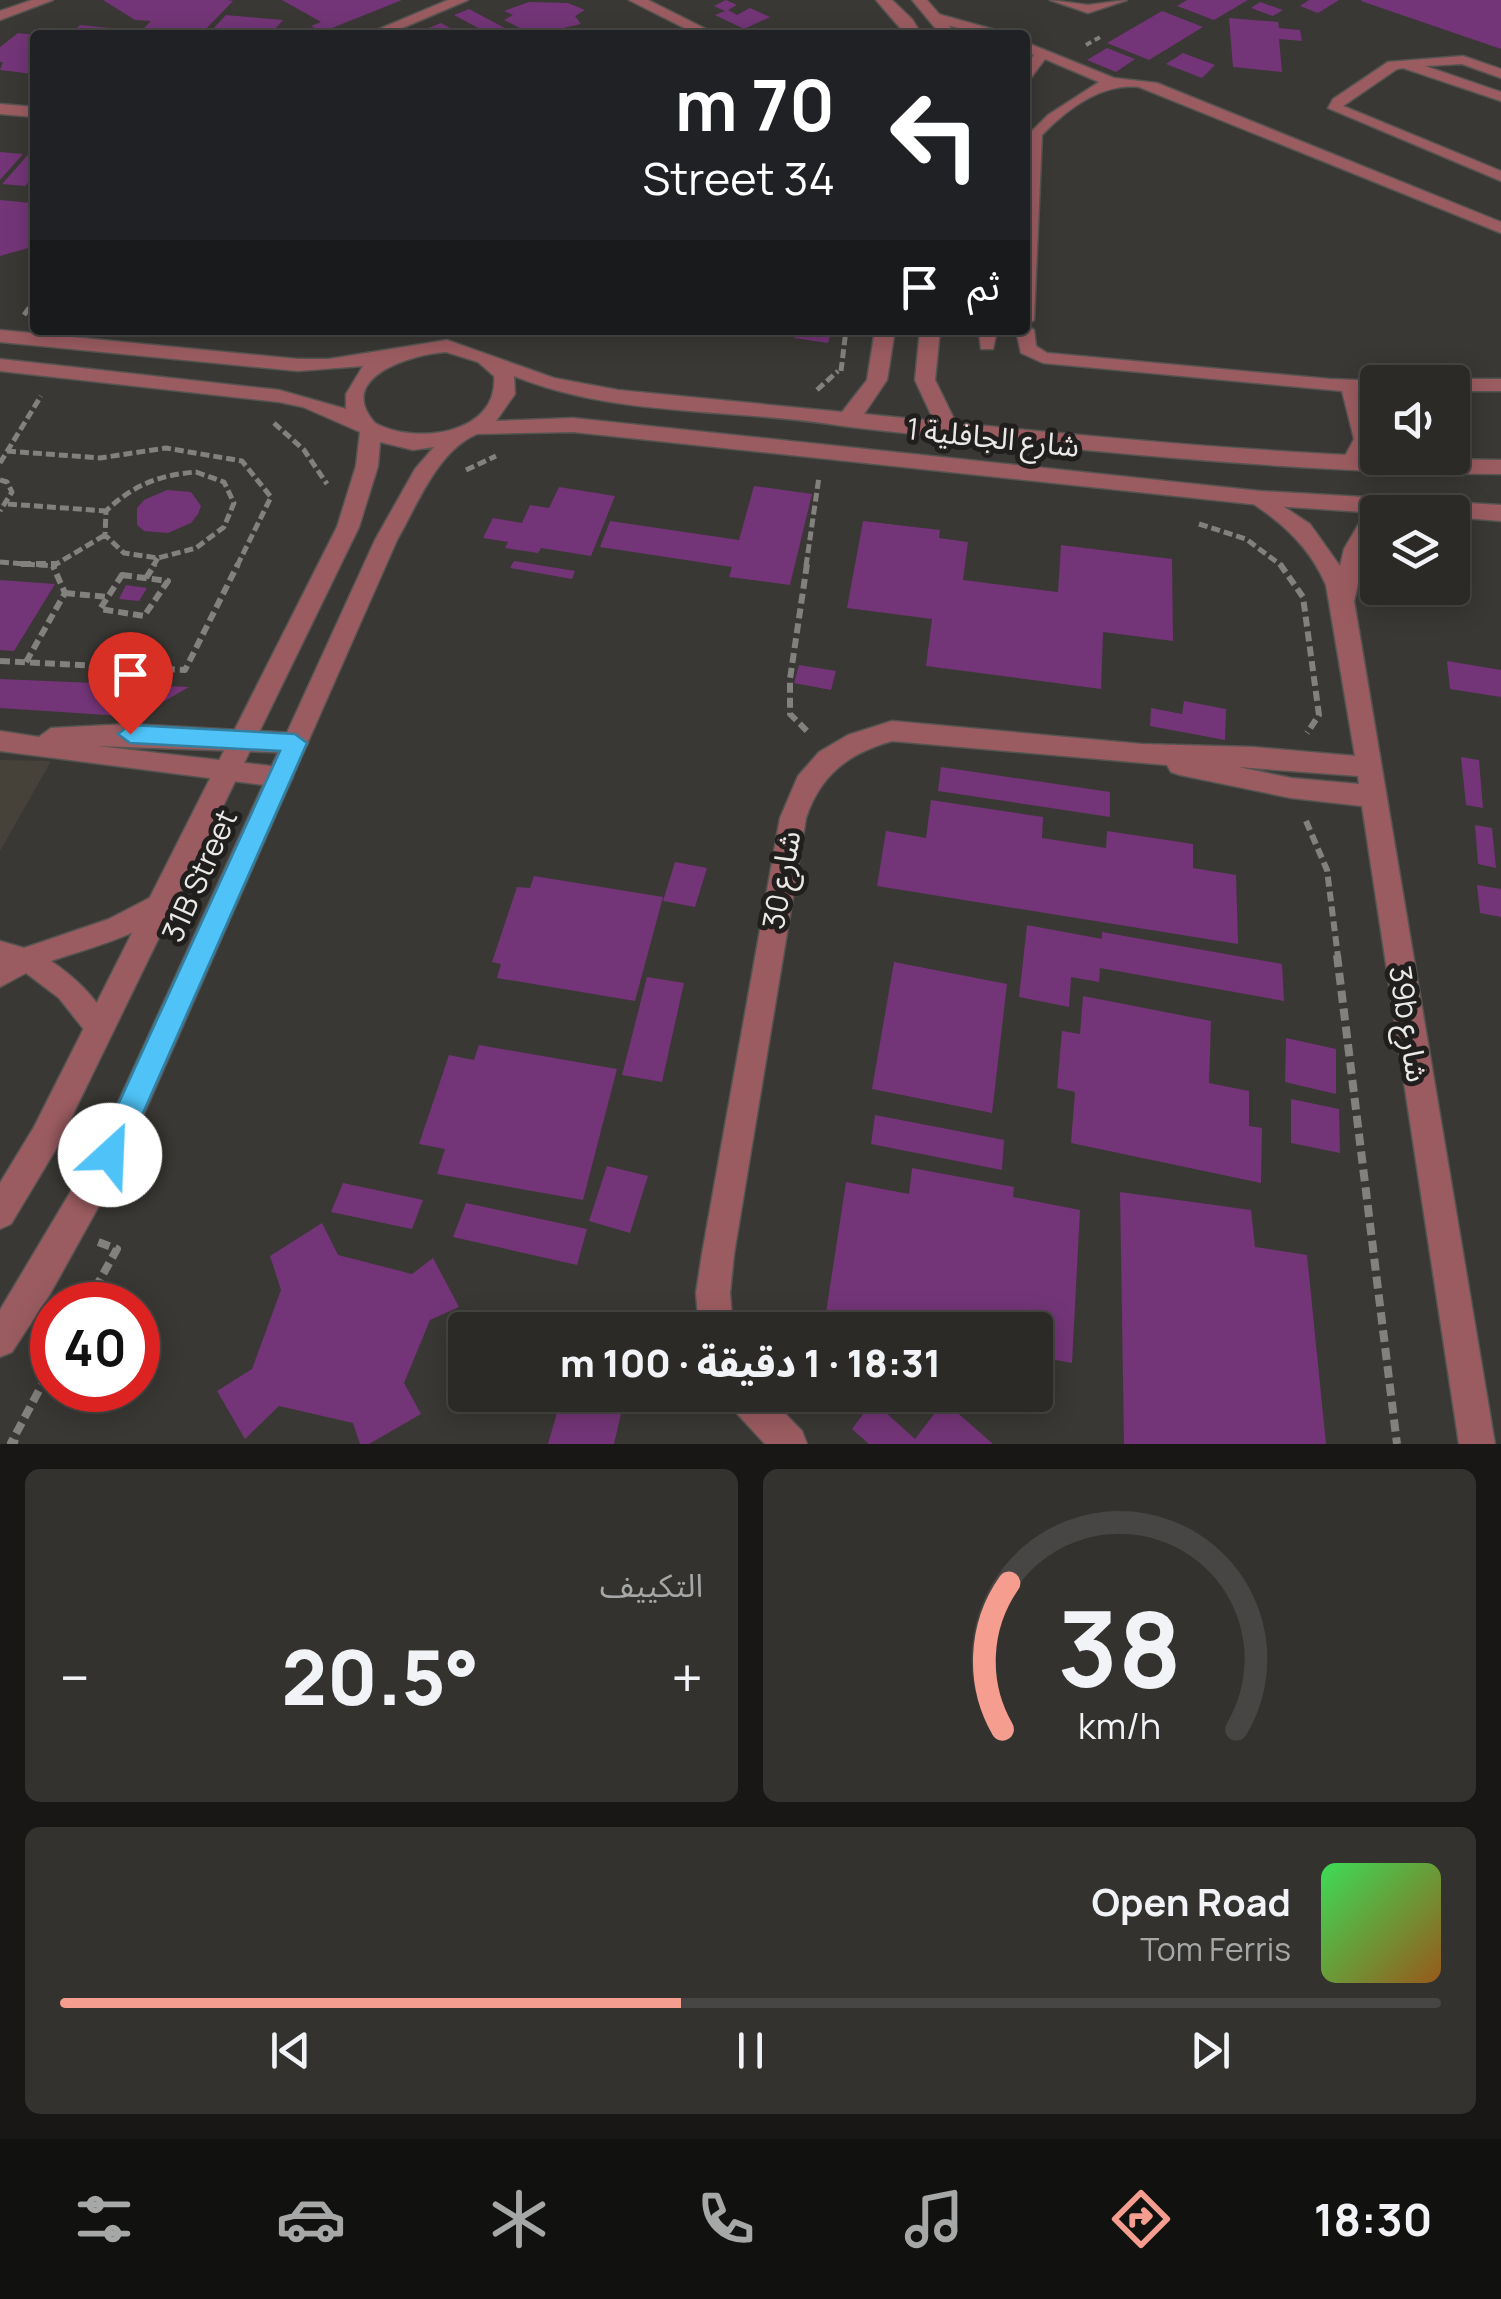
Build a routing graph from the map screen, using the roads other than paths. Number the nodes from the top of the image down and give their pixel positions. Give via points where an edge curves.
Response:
1 (46, 0) edge
2 (461, 0) edge
3 (636, 0) edge
4 (884, 0) edge
5 (919, 0) edge
6 (1057, 0) edge
7 (1120, 0) edge
8 (0, 16) edge
9 (938, 18) junction
10 (386, 30) edge
11 (699, 30) edge
12 (911, 30) edge
13 (946, 30) edge
14 (980, 30) edge
15 (1030, 48) edge
16 (1042, 53) junction
17 (1404, 64) junction
18 (1030, 69) edge
19 (1501, 74) edge
20 (1108, 81) junction
21 (1501, 97) edge
22 (0, 109) edge
23 (30, 112) edge
24 (1501, 176) edge
25 (1501, 228) edge
26 (1030, 236) edge
27 (885, 335) edge
28 (930, 335) edge
29 (1025, 335) edge
30 (0, 336) edge
31 (393, 355) junction
32 (492, 360) junction
33 (0, 365) edge
34 (1350, 385) junction
35 (1360, 385) edge
36 (1470, 385) edge
37 (1501, 385) edge
38 (1360, 406) edge
39 (845, 420) junction
40 (365, 427) junction
41 (950, 430) junction
42 (466, 433) junction
43 (1360, 451) edge
44 (1340, 464) junction
45 (1360, 465) edge
46 (1501, 467) edge
47 (1470, 469) edge
48 (1260, 498) junction
49 (1360, 506) edge
50 (1470, 512) edge
51 (1501, 513) edge
52 (1360, 541) edge
53 (1343, 603) junction
54 (240, 740) junction
55 (11, 742) edge
56 (295, 743) junction
57 (1142, 754) junction
58 (224, 770) junction
59 (280, 776) junction
60 (1370, 781) junction
61 (159, 904) junction
62 (0, 952) edge
63 (28, 958) junction
64 (0, 976) edge
65 (98, 1027) junction
66 (0, 1214) edge
67 (714, 1312) edge
68 (0, 1340) edge
69 (759, 1412) edge
70 (789, 1444) edge
71 (1476, 1444) edge

1 - 8 street
2 - 10 street
3 - 11 street
4 - 12 street
5 - 9 street
6 - 7 lane via 1088,9
9 - 13 street
9 - 14 lane
15 - 16 lane
16 - 18 lane
16 - 20 lane
17 - 19 lane via 1463,60
17 - 21 lane
17 - 24 lane via 1335,108
20 - 25 lane via 1152,86
20 - 26 lane via 1036,135
22 - 23 street
27 - 39 street via 874,391
28 - 41 street via 925,380
29 - 34 lane via 1027,349 1044,358
30 - 31 street via 298,365
31 - 32 street via 447,346
31 - 40 street via 356,386 352,405
32 - 39 street, شارع الجافلية 1 via 582,391
32 - 42 street via 505,375 507,393 498,412
33 - 40 street via 279,396
34 - 35 lane
34 - 38 lane
36 - 37 lane
39 - 41 street, شارع الجافلية 1
40 - 42 street via 408,442
40 - 54 street, 31B Street via 367,466 348,526
41 - 44 street, شارع الجافلية 1
42 - 48 street, شارع الجافلية 1 via 573,425
42 - 56 street, 31B Street via 423,474 386,540
43 - 44 lane
44 - 45 street, شارع الجافلية 1
46 - 47 street, شارع الجافلية 1
48 - 49 street, شارع الجافلية 1
48 - 53 street, 39b شارع via 1322,549
50 - 51 street, شارع الجافلية 1
52 - 53 street, 39b شارع
53 - 60 street, 39b شارع
54 - 55 street via 130,734
54 - 56 street
54 - 58 street, 31B Street
55 - 58 street
56 - 59 street, 31B Street
57 - 60 street, شارع 30 via 1290,760
57 - 60 street, شارع 30 via 1291,788
57 - 67 street, شارع 30 via 892,731 837,750 815,768 793,818 718,1254
58 - 59 street
58 - 61 street, 31B Street
59 - 68 street, 31B Street via 110,1155
60 - 71 street, 39b شارع
61 - 63 lane via 117,928
61 - 65 street, 31B Street
62 - 63 lane
63 - 64 lane
63 - 65 lane via 82,1001
65 - 66 street, 31B Street
69 - 70 street

